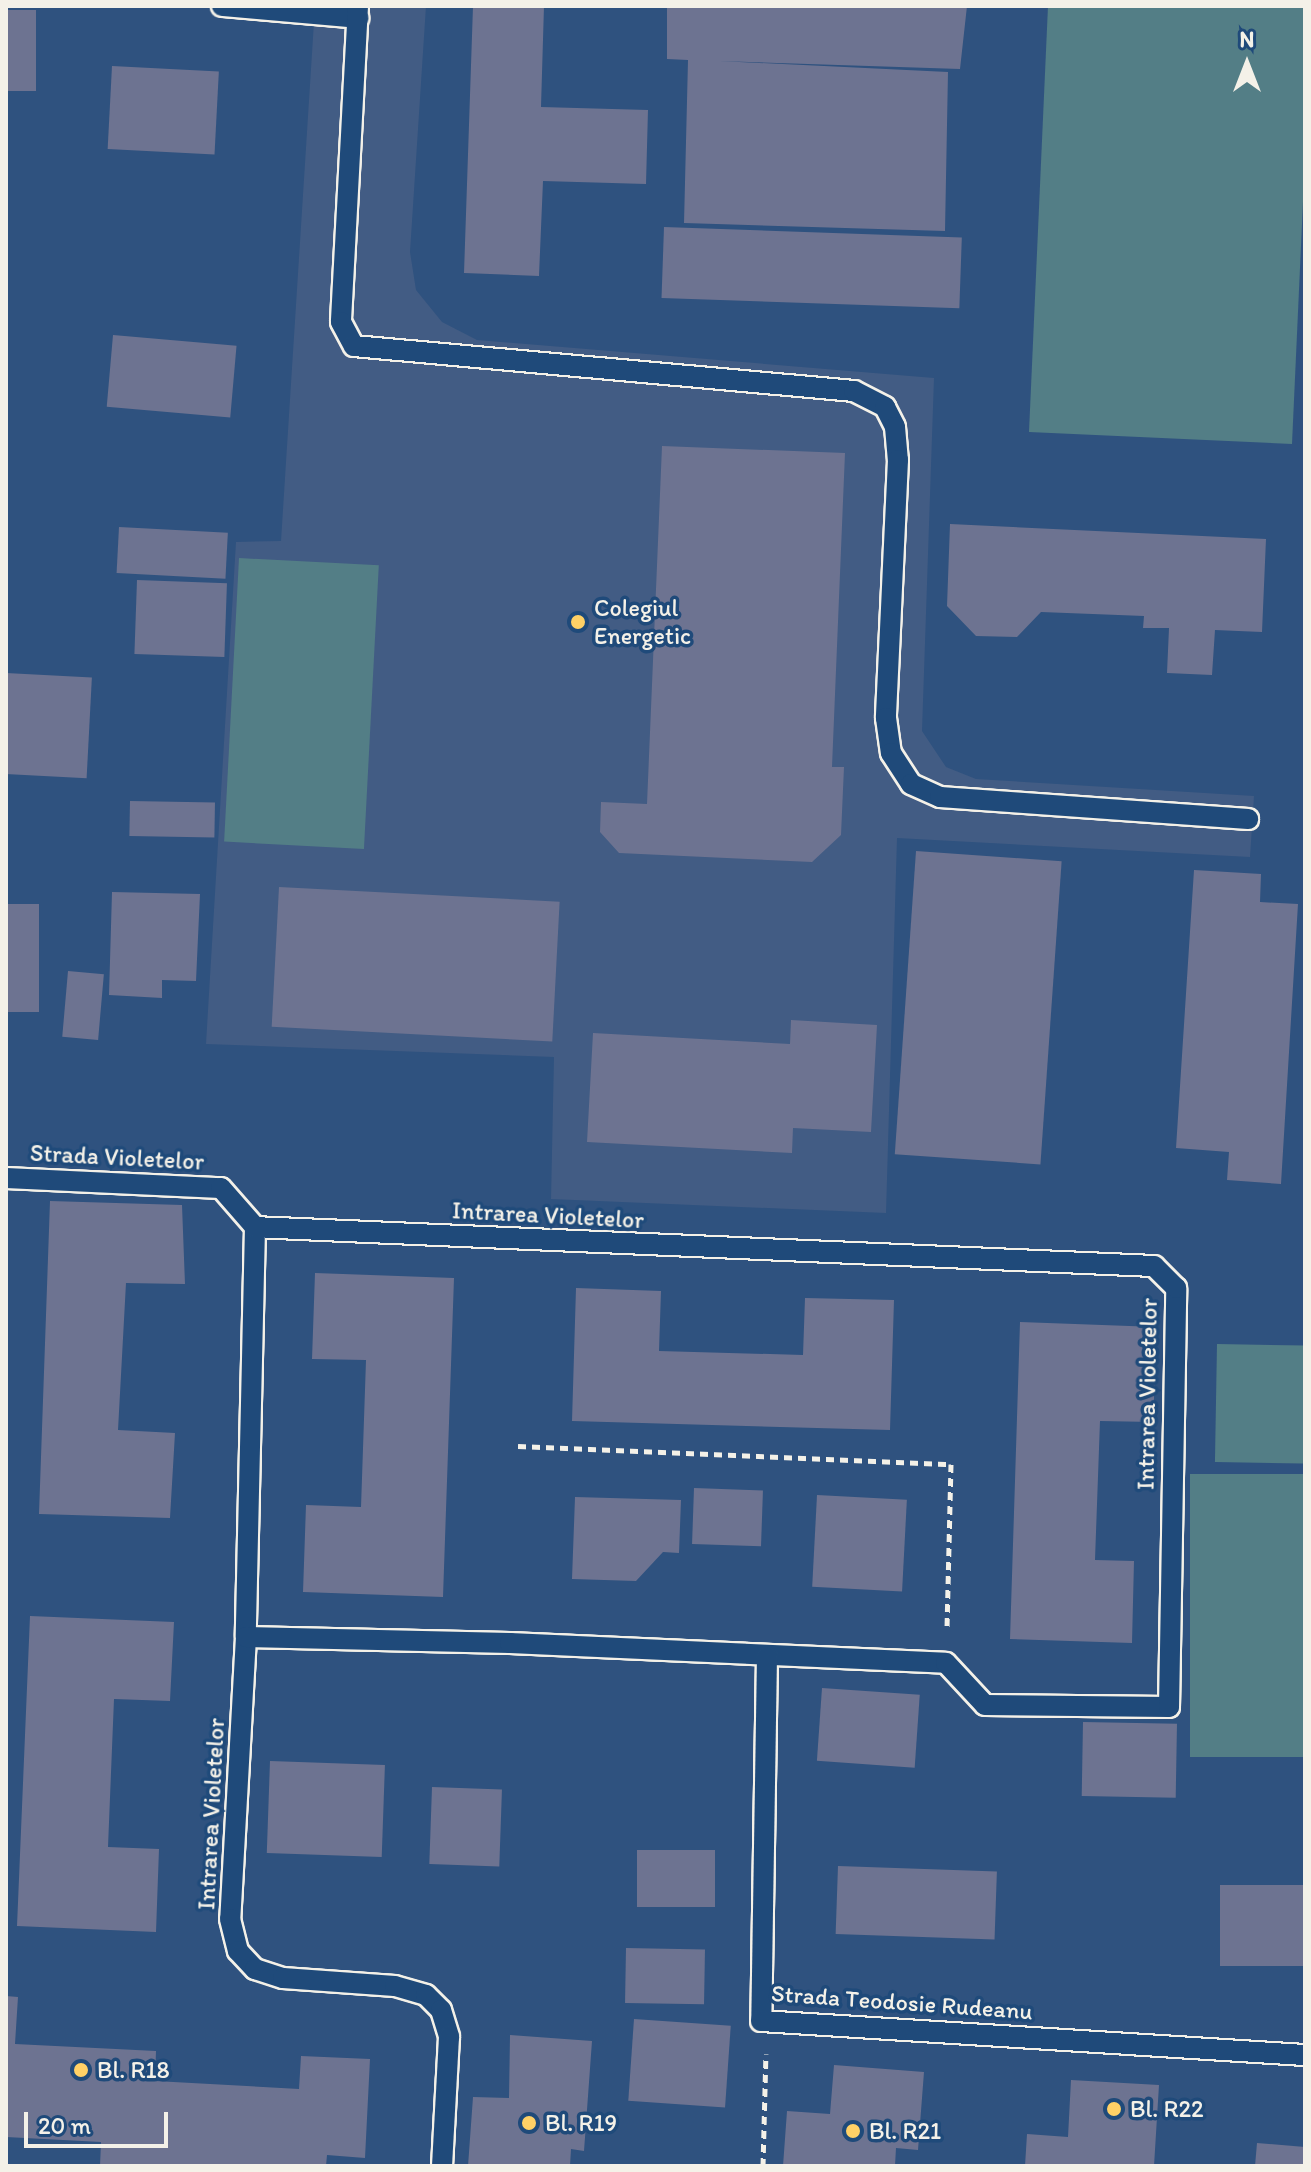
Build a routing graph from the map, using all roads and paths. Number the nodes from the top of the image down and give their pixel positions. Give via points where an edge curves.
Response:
1 (222, 6) edge
2 (358, 12) edge
3 (1248, 819) dead end
4 (6, 1178) edge
5 (255, 1227) junction
6 (518, 1446) dead end
7 (246, 1637) junction
8 (767, 1656) junction
9 (946, 1663) junction
10 (761, 2021) junction
11 (1305, 2055) edge
12 (442, 2166) edge
13 (763, 2166) edge

1 - 2 lane
2 - 3 lane via 341,322 354,346 854,391 885,407 895,427 898,460 886,718 891,753 911,784 940,797
4 - 5 lane, Strada Violetelor via 221,1188
5 - 7 lane, Intrarea Violetelor
5 - 9 lane, Intrarea Violetelor via 1154,1266 1176,1288 1169,1707 985,1705
6 - 9 path via 951,1464
7 - 8 lane
7 - 12 lane, Intrarea Violetelor via 230,1919 238,1951 255,1969 283,1978 395,1986 426,1995 441,2010 449,2037
8 - 9 lane
8 - 10 lane, Strada Teodosie Rudeanu
10 - 11 lane, Strada Teodosie Rudeanu
10 - 13 path via 769,2068

